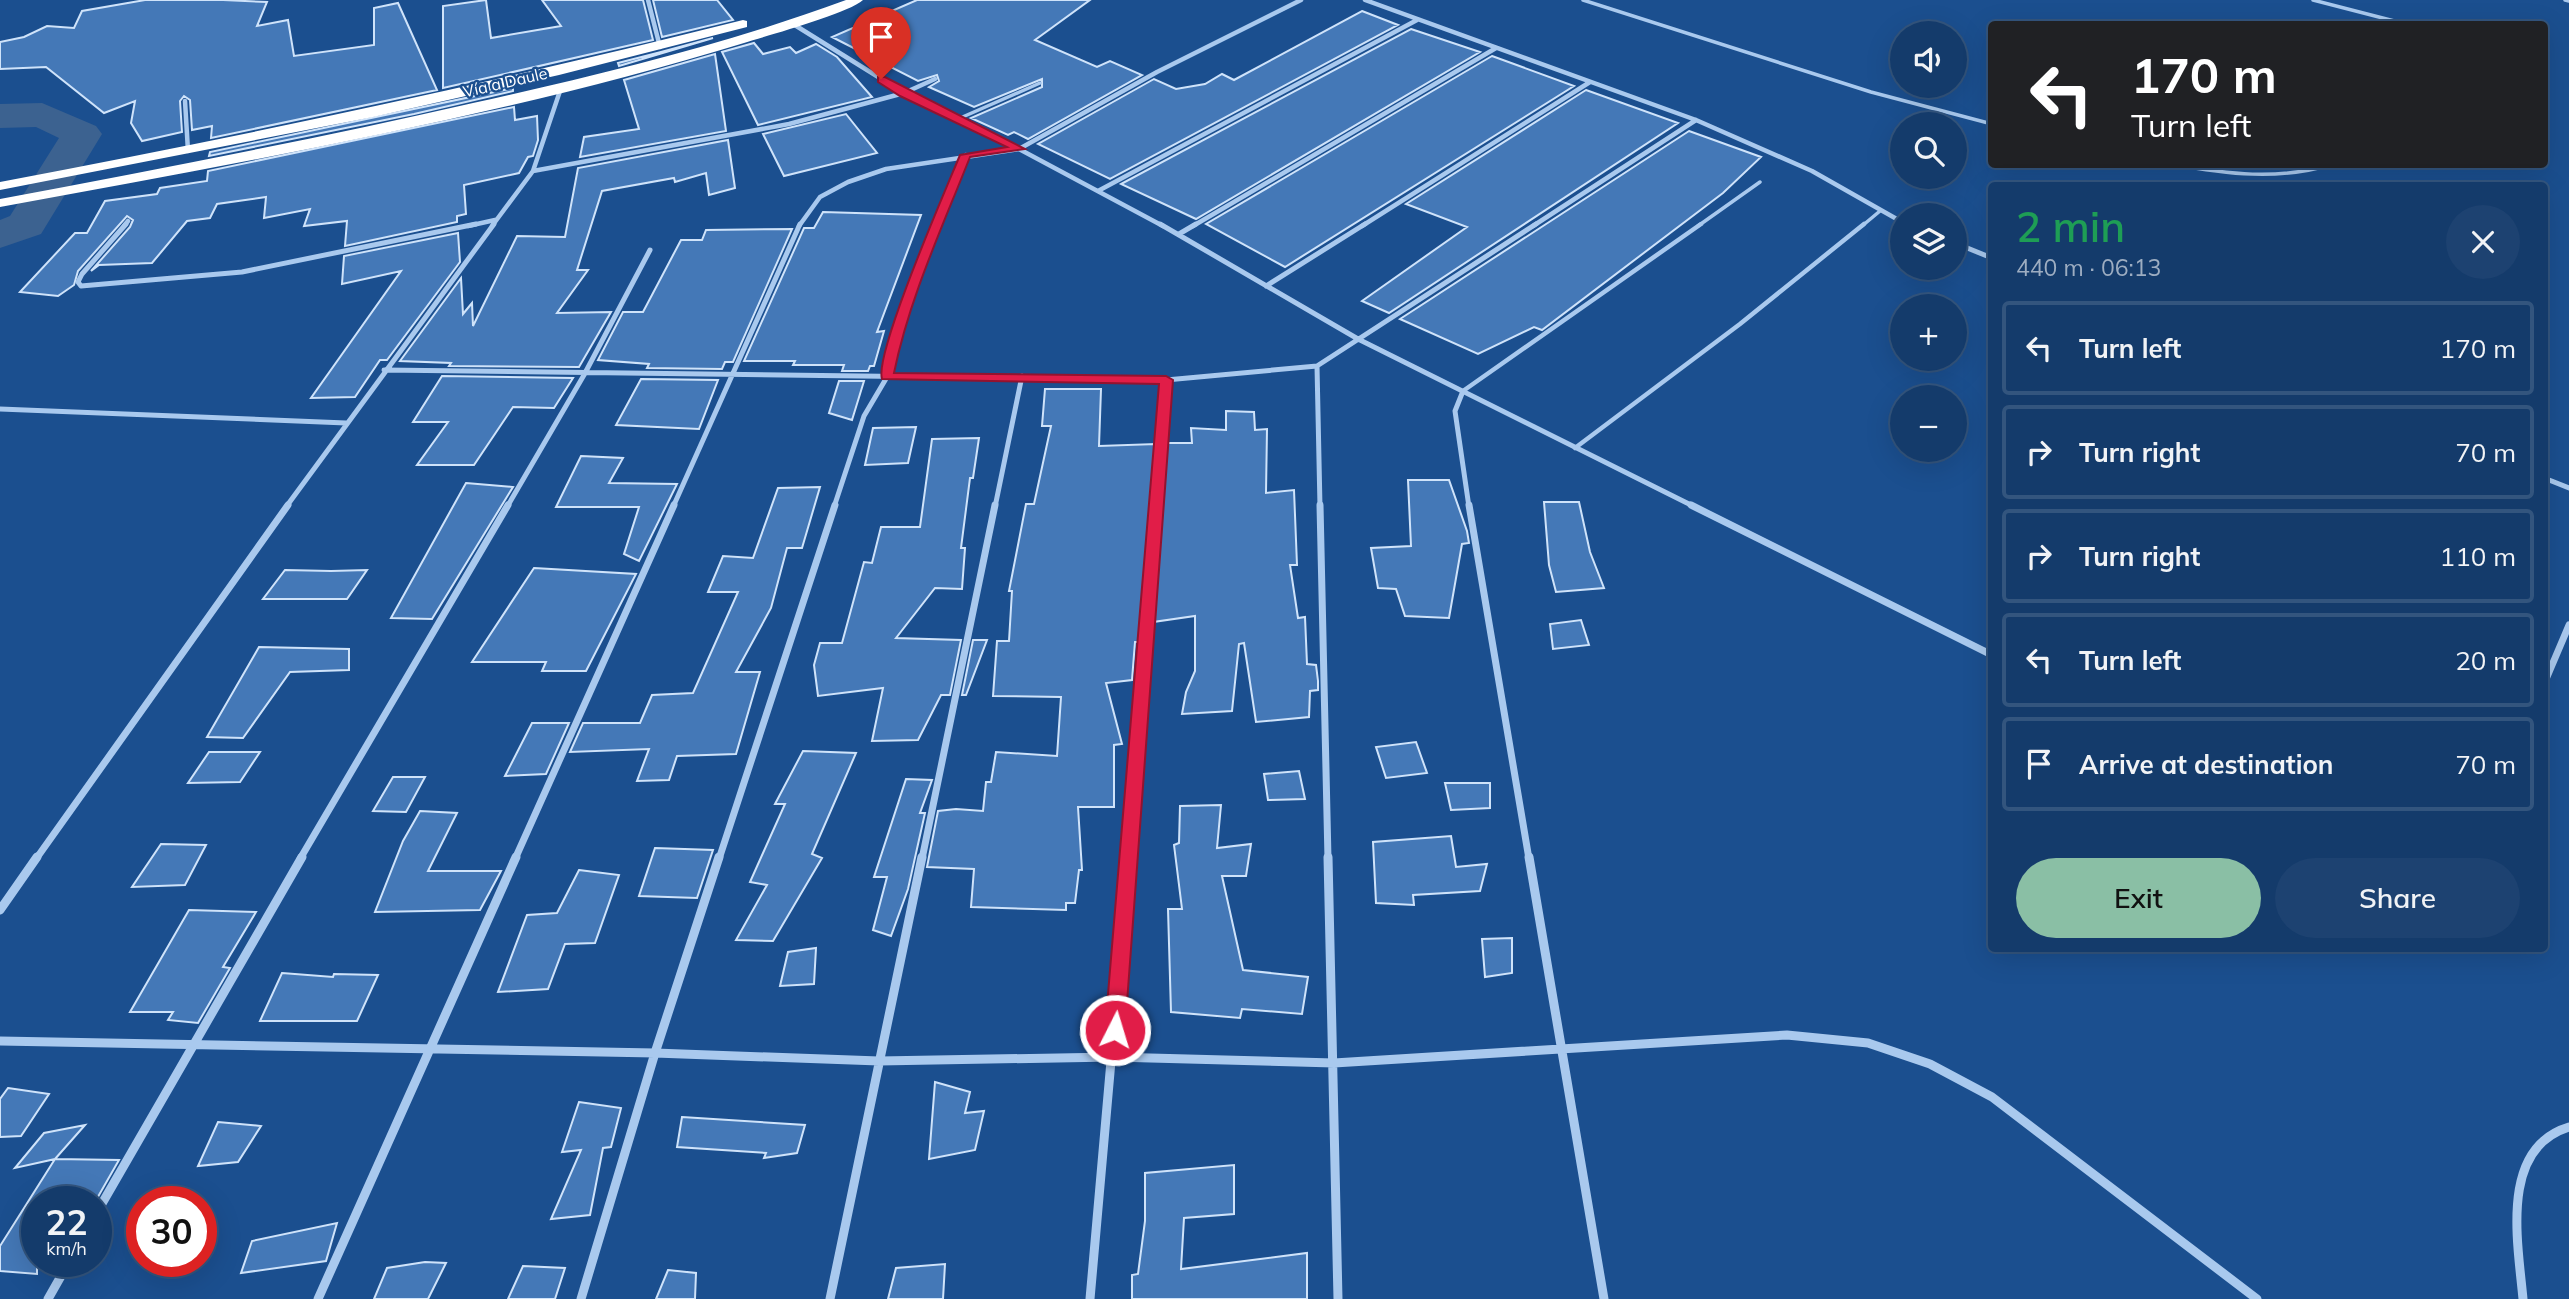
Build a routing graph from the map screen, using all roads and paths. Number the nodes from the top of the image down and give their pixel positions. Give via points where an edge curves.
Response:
1 (648, 0) edge
2 (823, 0) edge
3 (858, 0) edge
4 (1301, 0) edge
5 (1365, 0) edge
6 (1583, 0) edge
7 (2313, 0) edge
8 (1418, 20) junction
9 (2394, 21) edge
10 (793, 24) junction
11 (660, 47) junction
12 (1496, 48) junction
13 (934, 79) dead end
14 (1590, 82) junction
15 (1040, 83) dead end
16 (561, 88) junction
17 (904, 93) junction
18 (185, 101) dead end
19 (958, 119) junction
20 (1696, 120) junction
21 (1988, 123) edge
22 (1019, 149) junction
23 (188, 151) junction
24 (966, 155) junction
25 (2205, 168) edge
26 (2323, 168) edge
27 (533, 171) junction
28 (1760, 182) dead end
29 (0, 186) edge
30 (1098, 191) junction
31 (0, 203) edge
32 (1880, 211) junction
33 (1890, 216) edge
34 (128, 220) dead end
35 (495, 220) junction
36 (1179, 234) junction
37 (1967, 248) edge
38 (650, 250) dead end
39 (1988, 256) edge
40 (1266, 286) junction
41 (1358, 339) junction
42 (1317, 366) junction
43 (384, 370) junction
44 (584, 375) junction
45 (732, 376) junction
46 (1022, 376) junction
47 (887, 377) junction
48 (1166, 380) junction
49 (1463, 391) junction
50 (0, 409) edge
51 (346, 423) junction
52 (1575, 448) junction
53 (2548, 480) edge
54 (2569, 488) edge
55 (2569, 625) edge
56 (1988, 653) edge
57 (2548, 675) edge
58 (1, 906) edge
59 (0, 1041) edge
60 (191, 1046) junction
61 (1559, 1048) junction
62 (427, 1051) junction
63 (655, 1052) junction
64 (1113, 1057) junction
65 (879, 1061) junction
66 (1334, 1063) junction
67 (2569, 1127) edge
68 (112, 1186) edge
69 (60, 1277) edge
70 (48, 1299) edge
71 (318, 1299) edge
72 (581, 1299) edge
73 (830, 1299) edge
74 (1090, 1299) edge
75 (1338, 1299) edge
76 (1604, 1299) edge
77 (2257, 1299) edge
78 (2523, 1299) edge

1 - 11 street
2 - 11 highway, Vía a Daule
3 - 10 highway, Vía a Daule
4 - 22 street via 1157,72
5 - 8 street
6 - 21 lane via 1871,92
7 - 9 lane
8 - 12 street
8 - 30 street
10 - 16 highway, Vía a Daule
10 - 17 street
11 - 23 highway, Vía a Daule via 365,116
12 - 14 street
12 - 36 street
13 - 17 street
14 - 20 street
14 - 40 street
15 - 19 lane
16 - 27 street
16 - 31 highway, Vía a Daule via 367,132
17 - 19 street
17 - 27 street via 789,124
18 - 23 street
19 - 22 street
20 - 32 street via 1812,171
20 - 41 street
22 - 24 street
22 - 30 street
23 - 29 highway, Vía a Daule
24 - 45 street via 886,169 848,181 820,197 800,224
24 - 47 street via 921,265
25 - 26 lane via 2257,174 2310,173
27 - 35 street
28 - 49 lane
30 - 36 street
32 - 33 street
32 - 52 lane via 1741,324
34 - 35 street via 82,274 81,286 257,269
35 - 43 street
36 - 40 street
37 - 39 street
38 - 44 street
40 - 41 street
41 - 42 street
41 - 49 street
42 - 48 street
42 - 66 street
43 - 44 street
43 - 51 street
44 - 45 street
44 - 60 street
45 - 47 street
45 - 62 street
46 - 47 street
46 - 48 street
46 - 65 street
47 - 63 street via 864,416
48 - 64 street
49 - 52 street
49 - 61 street via 1455,411 1457,435
50 - 51 street
51 - 58 street
52 - 56 street
53 - 54 street
55 - 57 street
59 - 60 street
60 - 62 street
60 - 68 street
61 - 66 street
61 - 76 street
61 - 77 street via 1787,1035 1868,1043 1930,1064 1992,1097
62 - 63 street
62 - 71 street
63 - 65 street
63 - 72 street
64 - 65 street
64 - 66 street
64 - 74 street
65 - 73 street
66 - 75 street
67 - 78 street via 2548,1135 2528,1159 2518,1201
69 - 70 street

